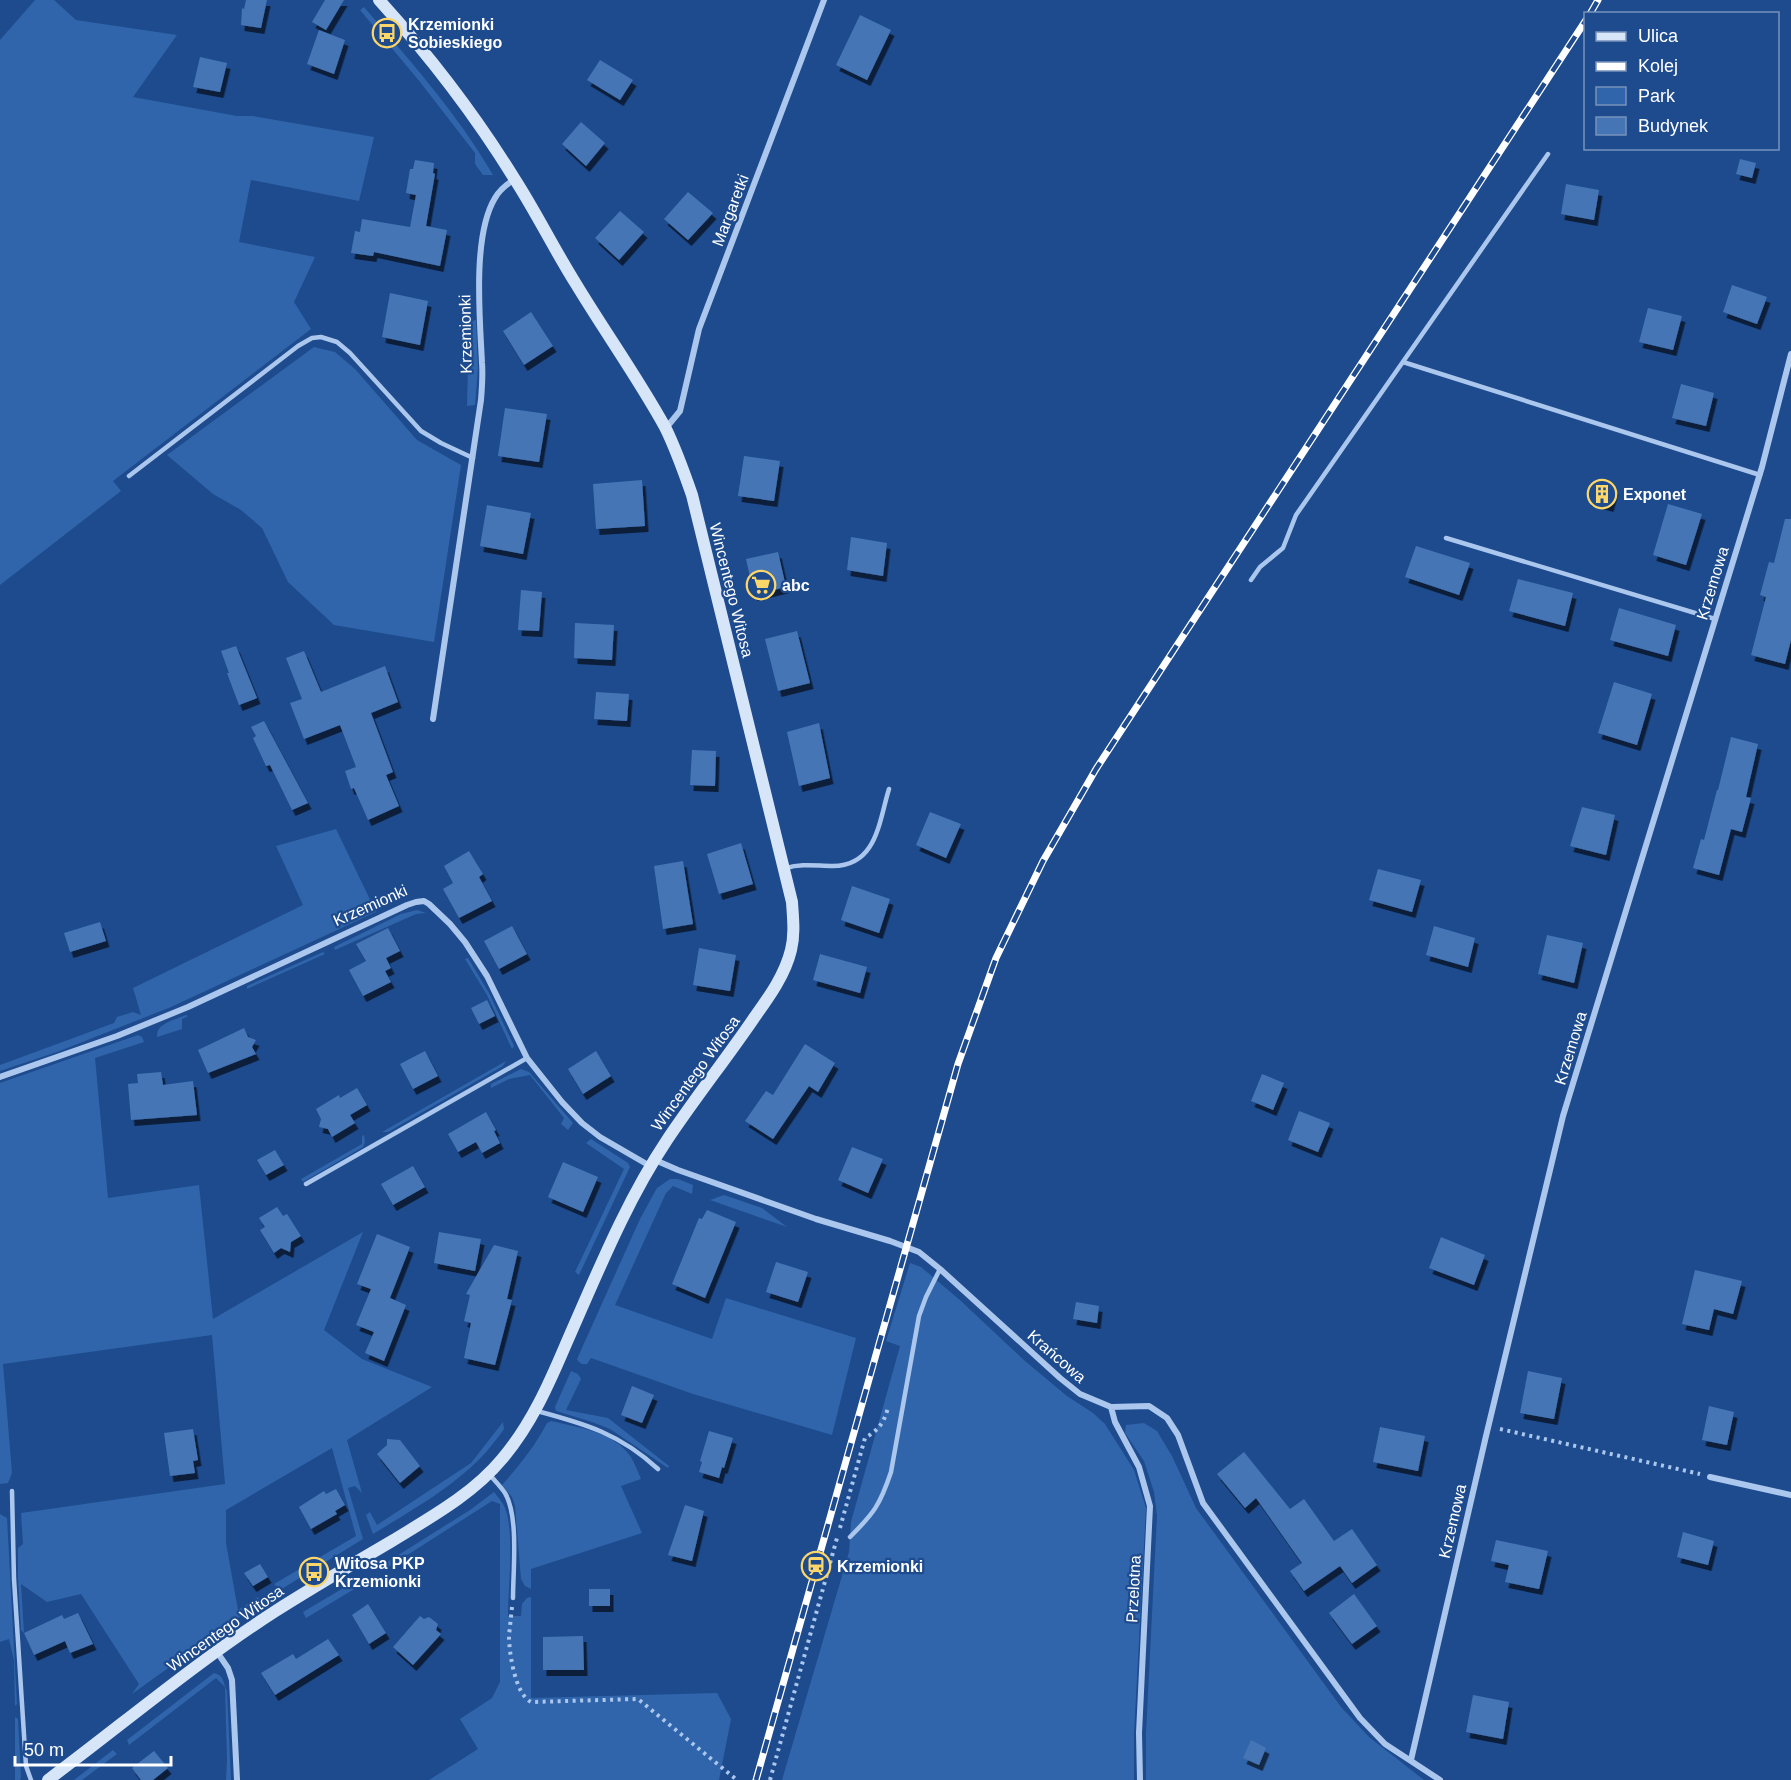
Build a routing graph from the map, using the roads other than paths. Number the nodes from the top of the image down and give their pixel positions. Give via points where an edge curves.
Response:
1 (379, 0) edge
2 (824, 0) edge
3 (1548, 154) dead end
4 (514, 179) junction
5 (1791, 354) edge
6 (1403, 362) junction
7 (665, 428) junction
8 (473, 458) junction
9 (1760, 475) junction
10 (129, 476) dead end
11 (1446, 538) dead end
12 (1251, 580) dead end
13 (1715, 619) junction
14 (433, 720) dead end
15 (889, 789) dead end
16 (784, 868) junction
17 (526, 1058) junction
18 (0, 1077) edge
19 (652, 1163) junction
20 (306, 1184) dead end
21 (940, 1269) junction
22 (1111, 1407) junction
23 (535, 1410) junction
24 (658, 1469) dead end
25 (488, 1474) junction
26 (1710, 1477) road end
27 (12, 1491) dead end
28 (1791, 1495) edge
29 (850, 1537) dead end
30 (513, 1598) road end
31 (217, 1652) junction
32 (1411, 1760) junction
33 (31, 1780) edge
34 (48, 1780) edge
35 (237, 1780) edge
36 (1140, 1780) edge
37 (1440, 1780) edge

1 - 4 street via 424,51
2 - 7 street, Margaretki via 699,329 680,411
3 - 6 lane
4 - 7 street, Wincentego Witosa
4 - 8 street, Krzemionki via 494,199 483,233 479,312 482,400
5 - 9 street, Krzemowa
6 - 9 lane
6 - 12 lane via 1296,515 1282,548
7 - 16 street, Wincentego Witosa via 692,495
8 - 10 lane via 421,431 350,353 337,342 321,337 298,346
8 - 14 street, Krzemionki
9 - 13 street, Krzemowa
11 - 13 lane
13 - 32 street, Krzemowa via 1563,1116
15 - 16 lane via 873,842 864,855 850,864 796,864
16 - 19 street, Wincentego Witosa via 794,928 782,974
17 - 18 street, Krzemionki via 470,950 450,924 424,901 188,1007
17 - 19 street, Krzemionki via 582,1123 600,1137
17 - 20 lane
19 - 21 street, Krańcowa via 890,1241 919,1252
19 - 23 street, Wincentego Witosa via 622,1217
21 - 22 street, Krańcowa via 1060,1378 1080,1394
21 - 29 lane via 919,1316 893,1464 883,1497 873,1514
22 - 32 street, Krańcowa via 1149,1406 1167,1418 1178,1435 1203,1503 1360,1718 1385,1744
22 - 36 street, Przelotna via 1114,1422 1139,1467 1150,1506
23 - 24 lane via 615,1436
23 - 25 street, Wincentego Witosa via 511,1448
25 - 30 lane via 505,1493 511,1509
25 - 31 street, Wincentego Witosa via 425,1521 296,1598
26 - 28 street
27 - 33 lane via 16,1628 26,1766
31 - 34 street, Wincentego Witosa
31 - 35 street via 232,1680
32 - 37 street, Krańcowa

